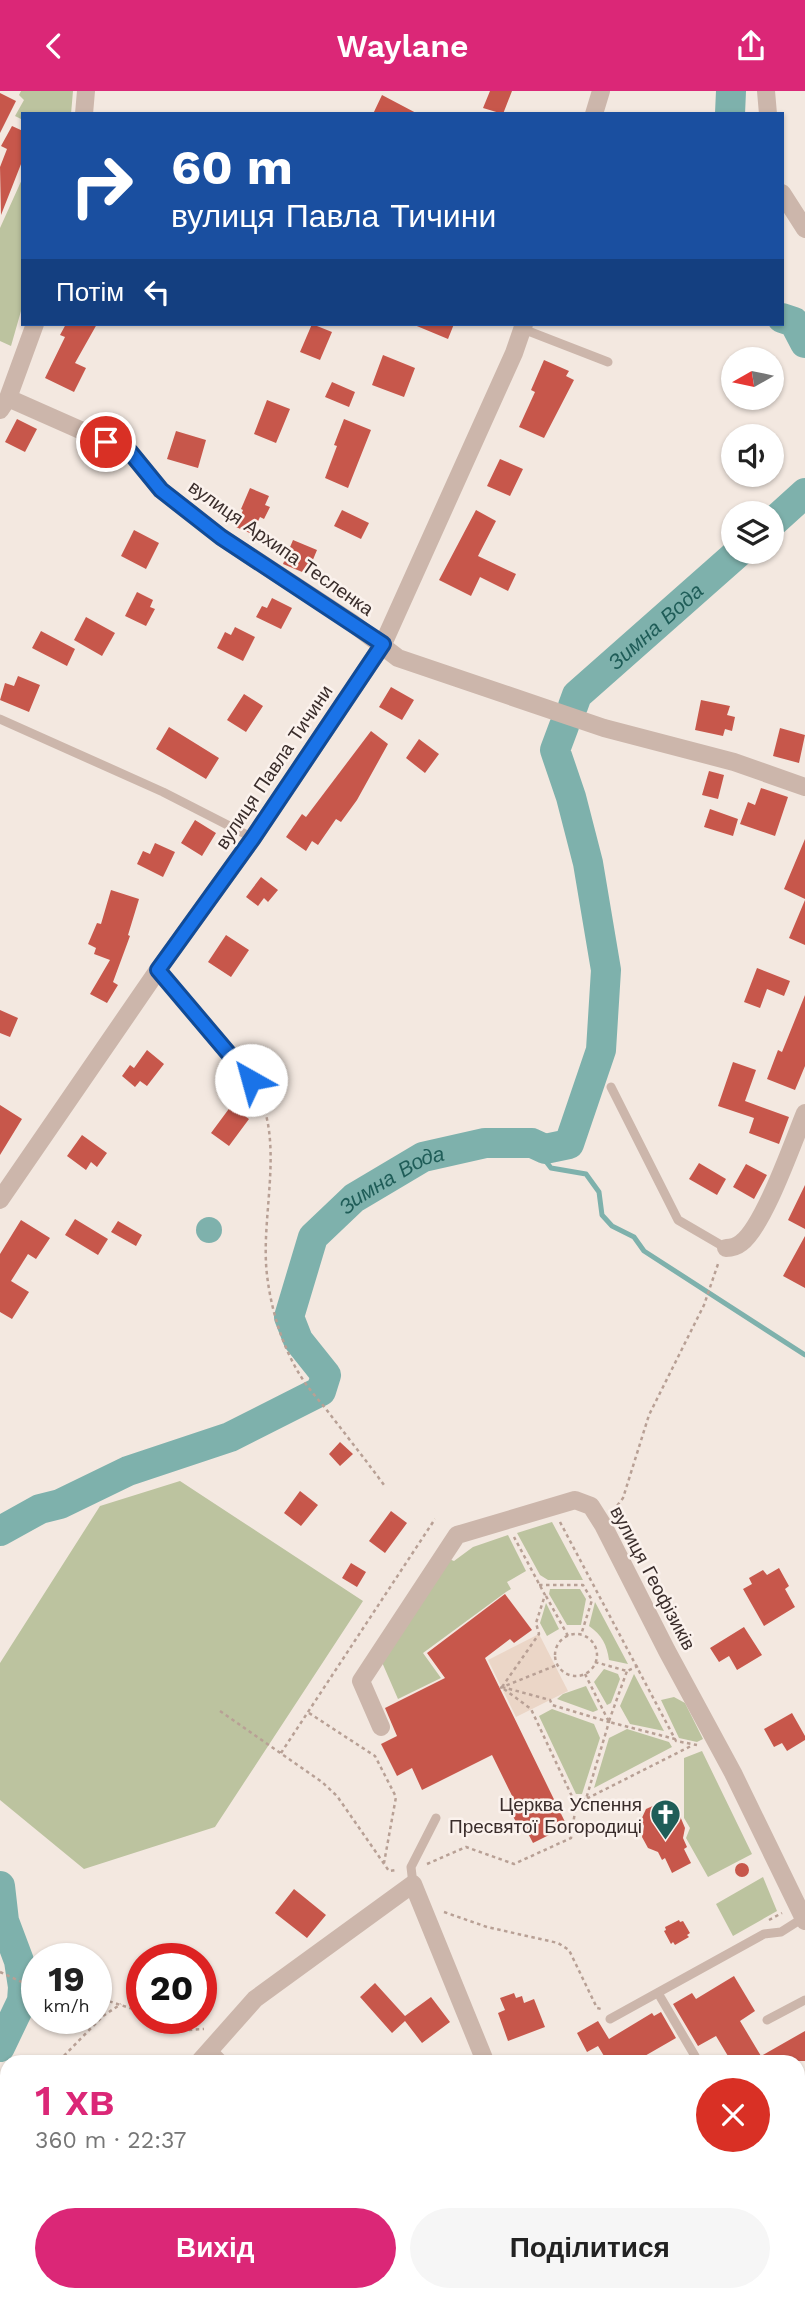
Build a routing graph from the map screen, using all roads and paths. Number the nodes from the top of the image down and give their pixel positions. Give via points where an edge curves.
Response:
1 (86, 91) edge
2 (601, 91) edge
3 (766, 91) edge
4 (84, 112) edge
5 (595, 112) edge
6 (768, 112) edge
7 (784, 196) edge
8 (805, 229) edge
9 (34, 326) edge
10 (523, 326) edge
11 (608, 362) dead end
12 (4, 404) edge
13 (383, 644) junction
14 (0, 719) edge
15 (805, 786) edge
16 (253, 838) junction
17 (158, 970) junction
18 (251, 1080) joint
19 (611, 1087) dead end
20 (805, 1113) edge
21 (0, 1200) edge
22 (726, 1248) joint
23 (712, 1282) dead end
24 (384, 1485) dead end
25 (623, 1498) dead end
26 (551, 1507) junction
27 (435, 1519) dead end
28 (510, 1531) dead end
29 (539, 1585) junction
30 (545, 1595) junction
31 (581, 1635) junction
32 (568, 1636) junction
33 (595, 1662) junction
34 (557, 1665) junction
35 (638, 1667) junction
36 (627, 1671) junction
37 (585, 1674) junction
38 (501, 1688) junction
39 (220, 1711) dead end
40 (308, 1712) junction
41 (609, 1722) junction
42 (382, 1727) dead end
43 (675, 1739) junction
44 (695, 1745) junction
45 (703, 1746) dead end
46 (281, 1753) junction
47 (586, 1799) junction
48 (576, 1805) junction
49 (436, 1818) dead end
50 (384, 1863) junction
51 (415, 1873) junction
52 (438, 1910) dead end
53 (804, 1918) edge
54 (0, 1972) edge
55 (21, 1982) edge
56 (659, 1993) junction
57 (805, 2000) edge
58 (112, 2001) edge
59 (121, 2004) junction
60 (126, 2006) edge
61 (609, 2014) joint
62 (767, 2021) dead end
63 (232, 2028) junction
64 (217, 2029) edge
65 (65, 2055) edge
66 (213, 2055) edge
67 (483, 2055) edge
68 (694, 2055) edge
69 (805, 2089) edge
70 (805, 2116) edge

1 - 4 street
2 - 5 street
3 - 6 street
7 - 8 street
9 - 12 street
10 - 11 lane
10 - 13 street, вулиця Павла Тичини
12 - 13 street, вулиця Архипа Тесленка via 130,452 161,490 221,537
13 - 15 street, вулиця Архипа Тесленка via 398,658 604,728
13 - 16 street, вулиця Павла Тичини
14 - 16 lane
16 - 17 street, вулиця Павла Тичини
17 - 18 lane
17 - 21 street, вулиця Павла Тичини
18 - 24 path via 268,1123 266,1273 285,1346 300,1377
19 - 22 lane via 678,1220
20 - 22 street via 753,1229 743,1243
23 - 25 path via 649,1415
26 - 35 path
26 - 42 street, вулиця Геофізиків via 457,1535 361,1681
26 - 53 street, вулиця Геофізиків via 575,1500 591,1506 603,1525
27 - 40 path
28 - 29 path
29 - 30 path
29 - 31 path via 583,1585 592,1600
30 - 32 path
30 - 38 path via 536,1623 539,1634
31 - 32 path
31 - 33 path via 594,1646
32 - 34 path via 556,1648
33 - 36 path
33 - 37 path
34 - 37 path via 566,1674
34 - 38 path
35 - 36 path
35 - 43 path
36 - 41 path
37 - 41 path
38 - 41 path
38 - 48 path via 531,1709
39 - 46 path
40 - 46 path
40 - 50 path via 375,1756 397,1797
41 - 43 path
41 - 47 path
43 - 44 path
44 - 45 path
44 - 47 path
46 - 50 path via 337,1796
47 - 48 path
48 - 51 path via 571,1838 514,1864 466,1847
49 - 51 lane
50 - 51 path via 389,1871
51 - 63 street via 255,1999
51 - 67 street
52 - 61 path via 558,1943 569,1950 597,2008
53 - 56 lane via 781,1932 764,1934
54 - 55 path
56 - 61 lane
56 - 68 lane
57 - 62 lane
58 - 59 path
59 - 60 path
59 - 65 path
63 - 64 path
63 - 66 street
69 - 70 lane

